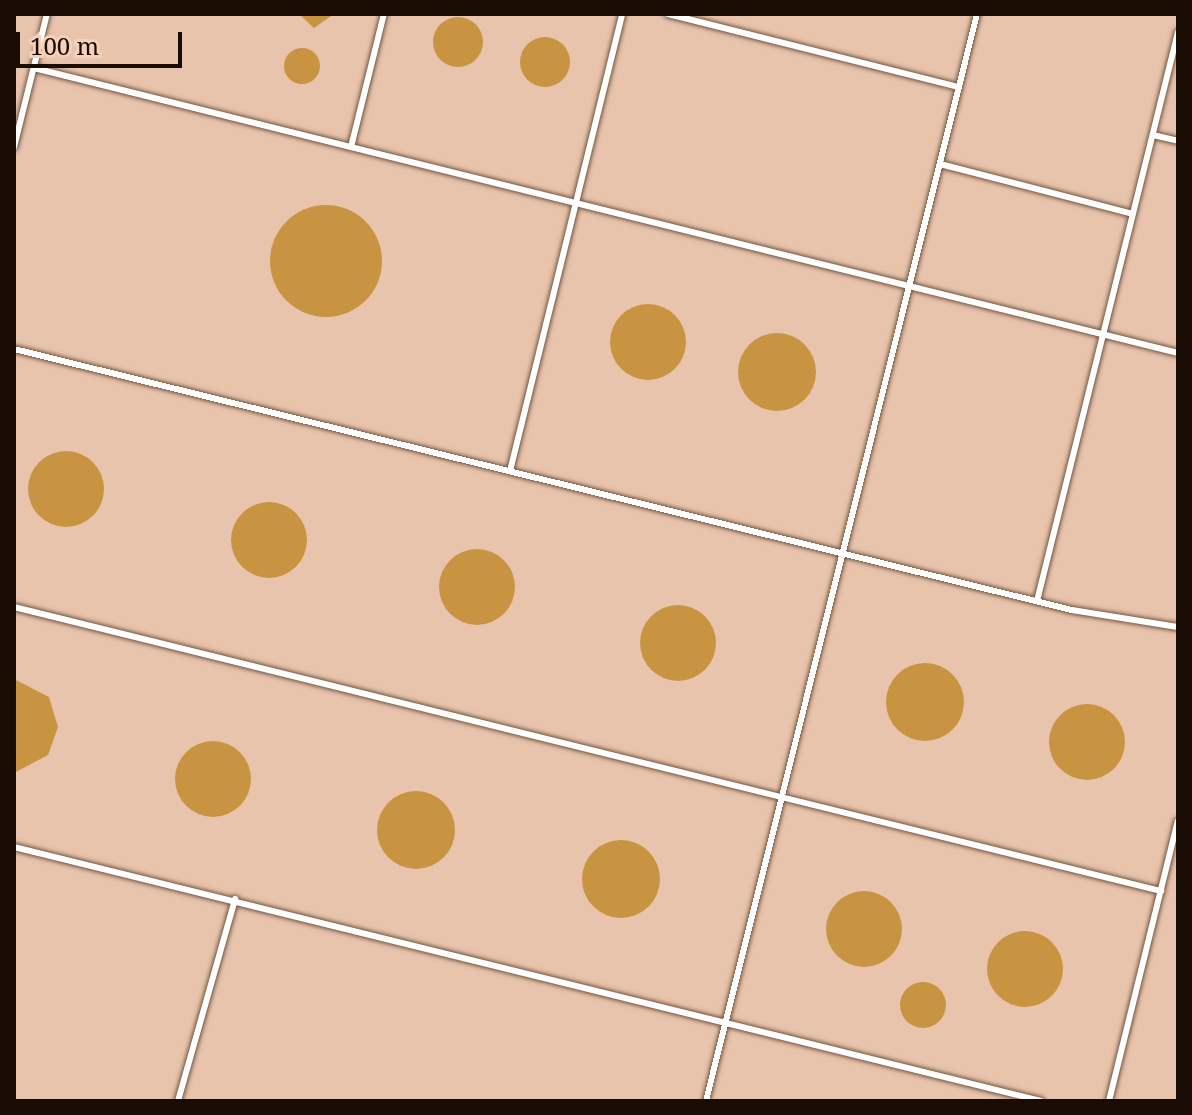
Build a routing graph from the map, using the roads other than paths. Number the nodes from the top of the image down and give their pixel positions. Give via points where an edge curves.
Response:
1 (47, 14) edge
2 (384, 14) edge
3 (622, 14) edge
4 (668, 14) edge
5 (977, 14) edge
6 (1178, 32) edge
7 (34, 68) junction
8 (959, 87) junction
9 (1153, 135) junction
10 (1178, 141) edge
11 (14, 147) edge
12 (351, 147) junction
13 (940, 164) junction
14 (576, 203) junction
15 (1133, 214) junction
16 (909, 286) junction
17 (1103, 334) junction
18 (14, 349) edge
19 (1178, 353) edge
20 (510, 471) junction
21 (843, 553) junction
22 (1037, 601) junction
23 (14, 607) edge
24 (1178, 627) edge
25 (782, 797) junction
26 (1178, 821) edge
27 (14, 847) edge
28 (1161, 891) junction
29 (235, 899) junction
30 (726, 1022) junction
31 (178, 1101) edge
32 (706, 1101) edge
33 (1041, 1101) edge
34 (1109, 1101) edge

1 - 7 lane
2 - 12 lane
3 - 14 lane
4 - 8 lane
5 - 8 lane
6 - 9 lane
7 - 11 lane
7 - 12 lane
8 - 13 lane
9 - 10 lane
9 - 15 lane
12 - 14 lane
13 - 15 lane
13 - 16 lane
14 - 16 lane
14 - 20 lane
15 - 17 lane
16 - 17 lane
16 - 21 lane
17 - 19 lane
17 - 22 lane
18 - 20 lane
20 - 21 lane
21 - 22 lane
21 - 25 lane
22 - 24 lane
23 - 25 lane
25 - 28 lane
25 - 30 lane
26 - 28 lane
27 - 29 lane
28 - 34 lane
29 - 30 lane
29 - 31 lane
30 - 32 lane
30 - 33 lane

